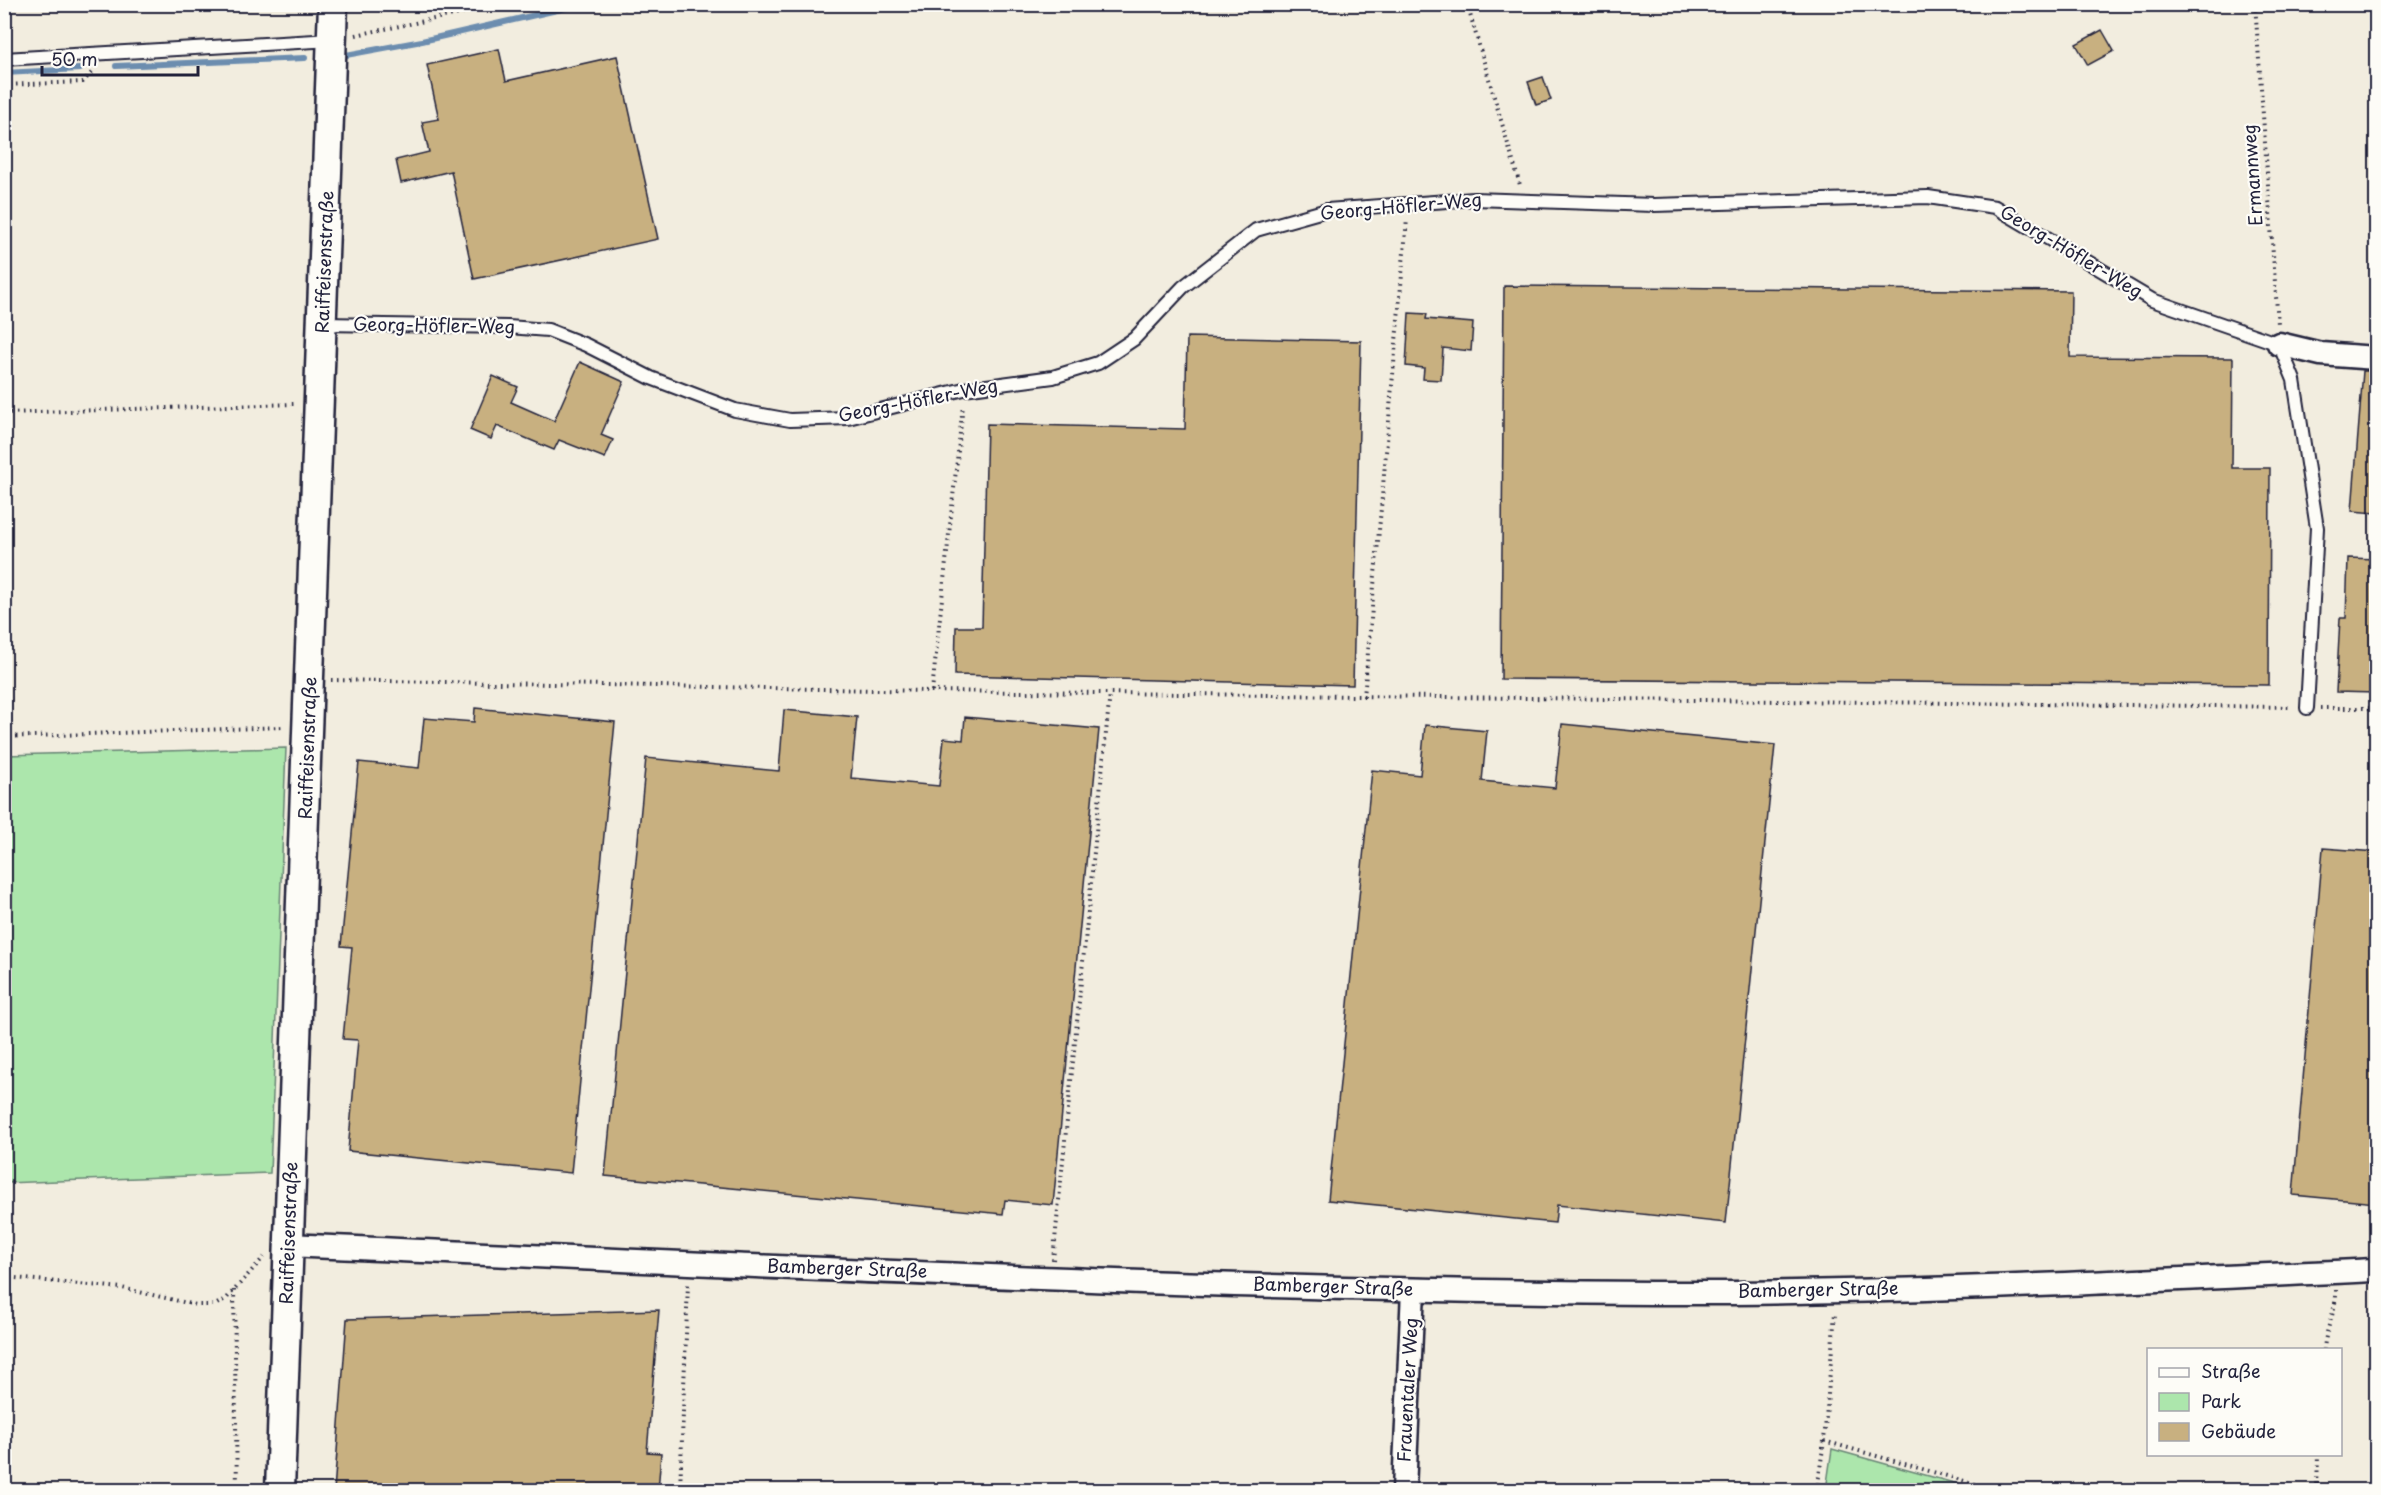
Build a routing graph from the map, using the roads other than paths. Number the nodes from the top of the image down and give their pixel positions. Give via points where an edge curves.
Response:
1 (333, 4) edge
2 (332, 40) junction
3 (4, 59) edge
4 (323, 324) junction
5 (2279, 344) junction
6 (2376, 358) edge
7 (2307, 708) road end
8 (289, 1245) junction
9 (2376, 1270) edge
10 (1413, 1290) junction
11 (280, 1491) edge
12 (1404, 1491) edge

1 - 2 street, Raiffeisenstraße
2 - 3 lane
2 - 4 street, Raiffeisenstraße
4 - 5 lane, Georg-Höfler-Weg via 548,330 651,378 726,406 790,420 848,418 964,389 1053,377 1098,363 1134,339 1183,287 1256,230 1328,210 1474,200 1654,205 1928,197 1995,207 2152,300
4 - 8 street, Raiffeisenstraße
5 - 6 street, Georg-Höfler-Weg via 2321,354
5 - 7 lane via 2294,380 2317,528
8 - 10 street, Bamberger Straße
8 - 11 street, Raiffeisenstraße
9 - 10 street, Bamberger Straße via 1837,1291
10 - 12 street, Frauentaler Weg

